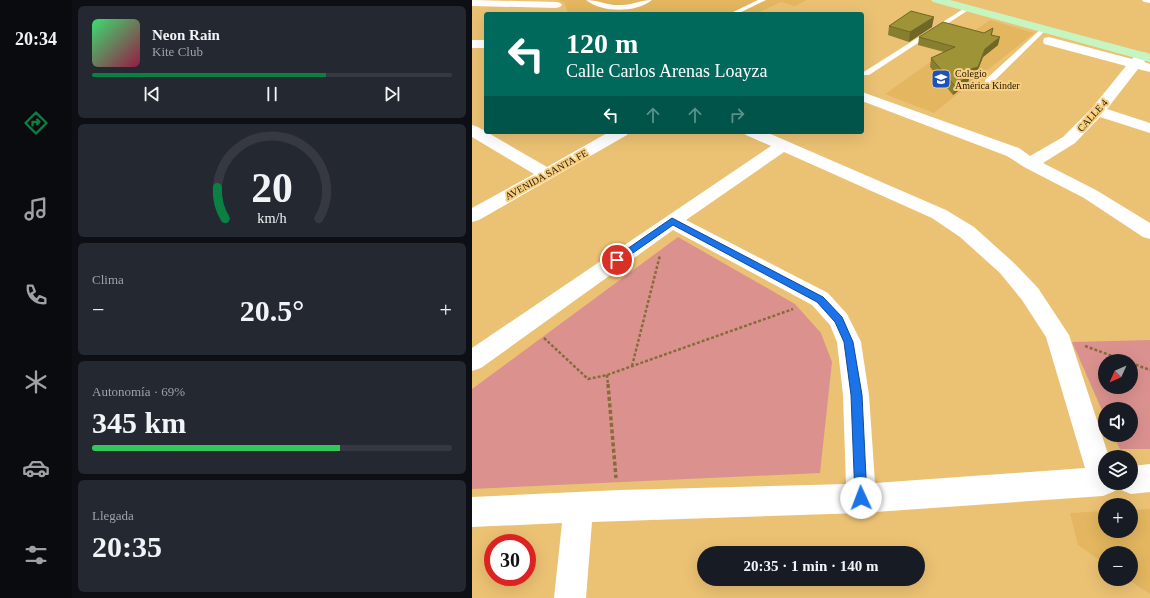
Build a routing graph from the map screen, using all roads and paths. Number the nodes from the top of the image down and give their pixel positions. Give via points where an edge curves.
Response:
1 (589, 0) edge
2 (649, 0) edge
3 (763, 0) edge
4 (937, 0) edge
5 (969, 2) edge
6 (472, 3) edge
7 (556, 6) dead end
8 (736, 12) edge
9 (1054, 32) junction
10 (472, 44) edge
11 (484, 44) edge
12 (1146, 59) edge
13 (866, 73) dead end
14 (988, 82) dead end
15 (864, 97) edge
16 (1097, 111) junction
17 (1150, 128) edge
18 (472, 130) edge
19 (617, 134) edge
20 (757, 134) edge
21 (784, 146) junction
22 (1030, 163) junction
23 (547, 174) junction
24 (472, 216) edge
25 (670, 222) junction
26 (1150, 232) edge
27 (820, 299) junction
28 (528, 323) junction
29 (1057, 335) junction
30 (1107, 354) edge
31 (472, 361) edge
32 (1138, 366) edge
33 (632, 367) junction
34 (1150, 370) edge
35 (607, 375) junction
36 (1098, 463) edge
37 (1150, 478) edge
38 (1138, 479) edge
39 (1098, 482) edge
40 (861, 498) junction
41 (619, 505) junction
42 (578, 508) junction
43 (472, 512) edge
44 (570, 598) edge

1 - 2 lane via 607,7 621,8
3 - 8 lane
4 - 5 main road
5 - 9 main road
5 - 9 main road
5 - 13 lane
6 - 7 street
9 - 12 street
9 - 12 main road
9 - 14 lane
10 - 11 street
12 - 16 street, CALLE 4
15 - 22 street via 1013,152
16 - 17 street
16 - 22 street, CALLE 4 via 1068,140
18 - 23 street
19 - 23 street, AVENIDA SANTA FE
20 - 21 street
21 - 25 street
21 - 29 street via 939,214 967,232 1030,294
22 - 26 street via 1090,194
23 - 24 street, AVENIDA SANTA FE
25 - 27 street
25 - 28 street
25 - 33 path
27 - 33 path
27 - 40 street via 839,320 849,342 856,395
28 - 31 street
28 - 35 path via 588,379
29 - 30 path
29 - 36 street
32 - 34 path
33 - 35 path
35 - 41 path
37 - 38 street
39 - 40 street
40 - 41 street
41 - 42 street
42 - 43 street
42 - 44 street

